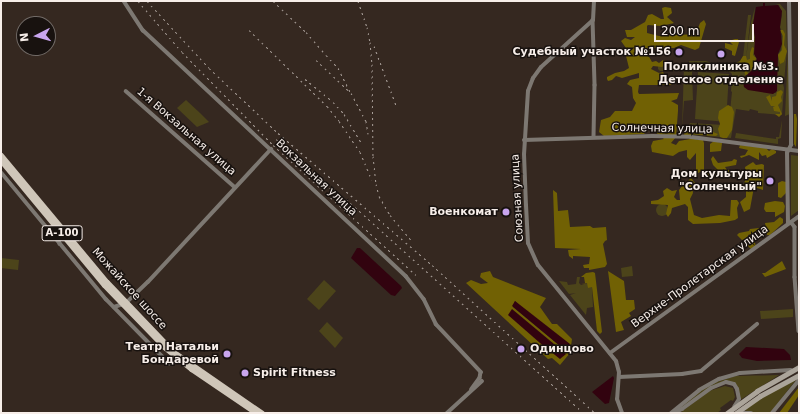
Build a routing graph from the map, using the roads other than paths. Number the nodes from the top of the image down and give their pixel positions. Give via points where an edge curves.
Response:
1 (124, 1) edge
2 (594, 1) edge
3 (789, 1) edge
4 (593, 20) junction
5 (126, 91) dead end
6 (594, 137) junction
7 (524, 140) junction
8 (271, 149) junction
9 (788, 149) junction
10 (799, 151) edge
11 (1, 155) edge
12 (1, 161) edge
13 (1, 172) edge
14 (234, 187) junction
15 (799, 216) edge
16 (790, 223) junction
17 (57, 227) junction
18 (60, 244) junction
19 (125, 304) junction
20 (114, 307) junction
21 (799, 322) edge
22 (757, 324) dead end
23 (799, 331) edge
24 (610, 353) junction
25 (169, 363) dead end
26 (797, 368) edge
27 (799, 374) edge
28 (619, 377) junction
29 (799, 380) edge
30 (736, 412) edge
31 (256, 413) edge
32 (262, 413) edge
33 (447, 413) edge
34 (622, 413) edge
35 (672, 413) edge
36 (727, 413) edge
37 (751, 413) edge
38 (772, 413) edge

1 - 8 street, Вокзальная улица via 144,30
2 - 4 street
3 - 9 street via 791,145
4 - 6 street
4 - 7 street, Союзная улица via 546,61 533,78 528,91
5 - 14 street, 1-я Вокзальная улица
6 - 7 street, Солнечная улица
6 - 9 street, Солнечная улица via 691,137
7 - 24 street, Союзная улица via 529,245 541,270
8 - 14 street
8 - 33 street, Вокзальная улица via 406,276 424,299 436,324 480,372 481,380
9 - 10 street, Солнечная улица
9 - 16 street
11 - 19 main road, Можайское шоссе / А-100
12 - 17 main road, Можайское шоссе / А-100
13 - 18 street
14 - 19 street
15 - 16 street, Верхне-Пролетарская улица
16 - 21 street via 795,227
16 - 24 street, Верхне-Пролетарская улица
17 - 18 street
17 - 19 main road, Можайское шоссе / А-100
18 - 20 street
19 - 20 street
19 - 31 main road, Можайское шоссе / А-100 via 178,360
19 - 32 main road, Можайское шоссе / А-100 via 180,357
20 - 25 street
21 - 23 street
22 - 28 street via 701,371
24 - 28 street, Союзная улица via 617,365
26 - 30 main road via 757,391
26 - 35 street via 782,372 749,372 726,376 706,385
27 - 30 main road
28 - 34 street, Союзная улица via 617,399
29 - 38 street
30 - 35 street via 738,392 734,384 726,382 711,388 682,409
30 - 36 main road
30 - 37 street

